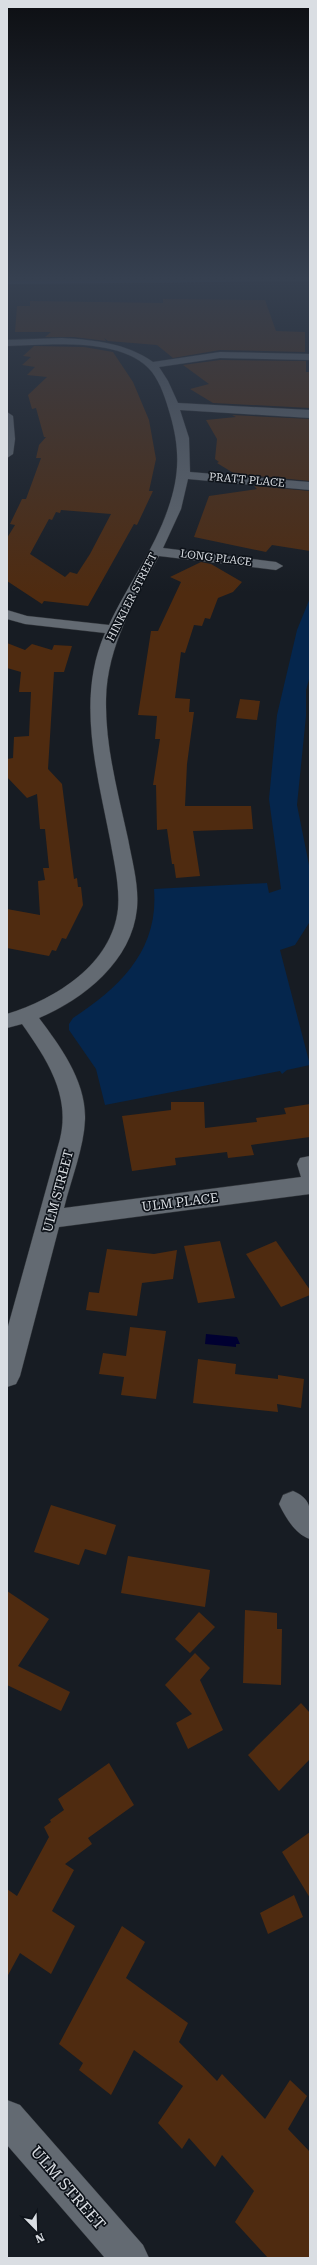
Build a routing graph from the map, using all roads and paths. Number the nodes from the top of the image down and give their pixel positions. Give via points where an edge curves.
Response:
1 (162, 382) edge
2 (174, 406) junction
3 (310, 414) edge
4 (7, 416) edge
5 (7, 454) edge
6 (184, 475) junction
7 (309, 487) edge
8 (156, 551) junction
9 (276, 566) dead end
10 (7, 614) edge
11 (114, 630) junction
12 (16, 1018) edge
13 (309, 1174) edge
14 (50, 1219) junction
15 (7, 1376) edge
16 (293, 1504) dead end
17 (310, 1526) edge
18 (7, 2118) edge
19 (130, 2258) edge

1 - 2 street, HINKLER STREET
2 - 3 street
2 - 6 street, HINKLER STREET via 183,439
4 - 5 street
6 - 7 street, PRATT PLACE
6 - 8 street, HINKLER STREET via 175,511
8 - 9 street, LONG PLACE
8 - 11 street, HINKLER STREET
10 - 11 street via 25,620
11 - 12 street, HINKLER STREET via 100,675 97,708 127,887 126,915 117,942 100,968 75,991 44,1008
12 - 14 street, ULM STREET via 59,1063 70,1087 75,1113 71,1139
13 - 14 street, ULM PLACE
14 - 15 street, ULM STREET
16 - 17 street
18 - 19 street, ULM STREET

